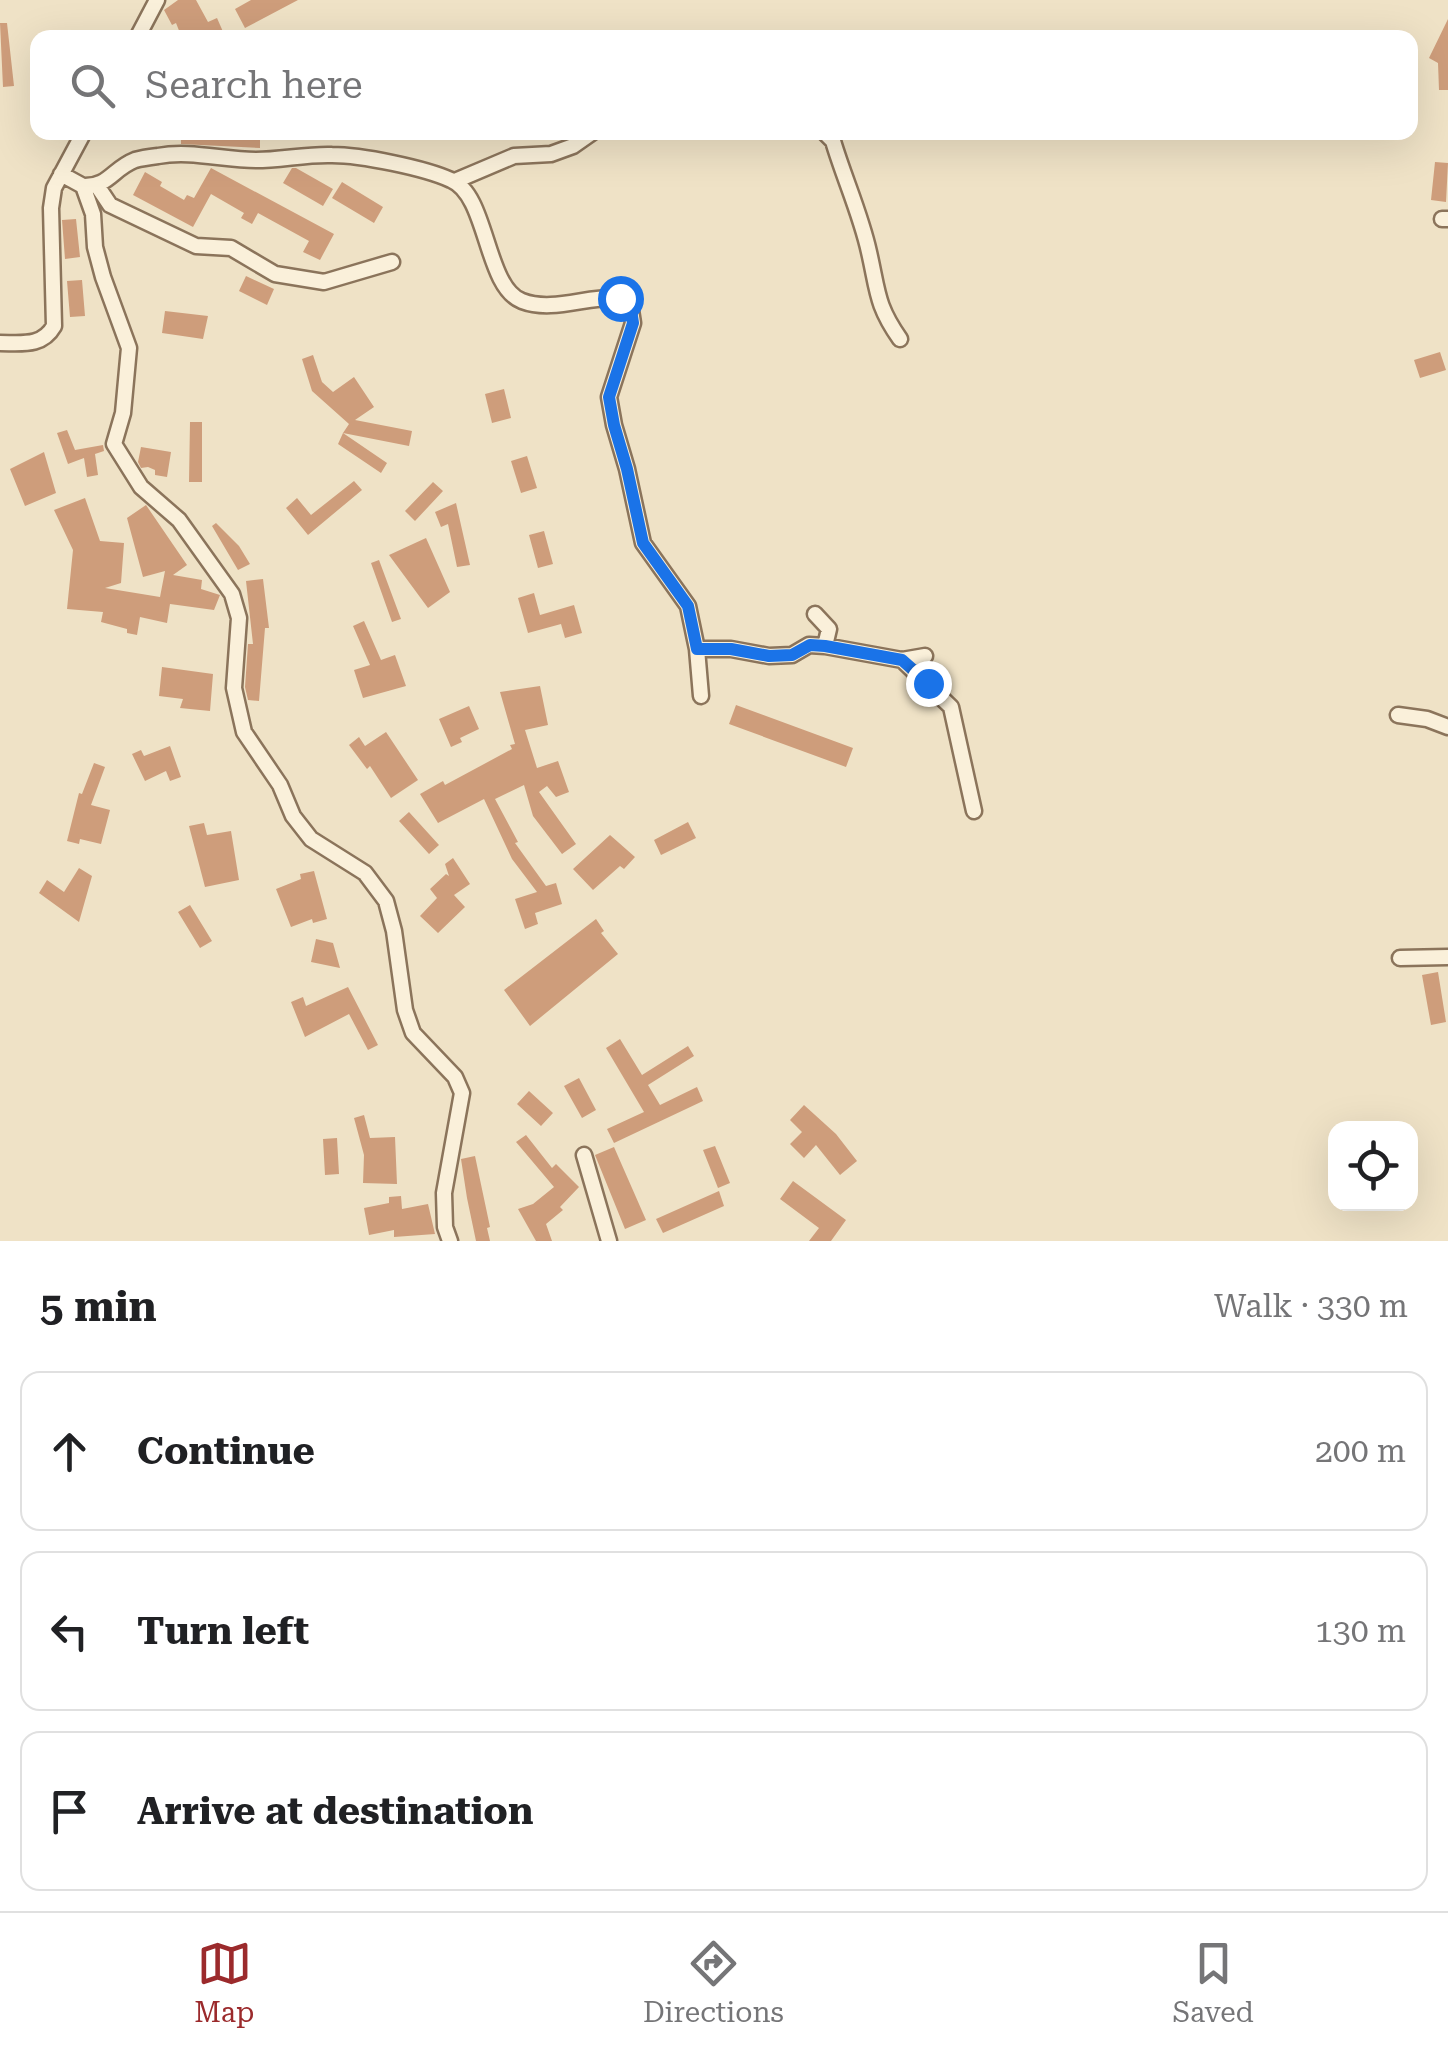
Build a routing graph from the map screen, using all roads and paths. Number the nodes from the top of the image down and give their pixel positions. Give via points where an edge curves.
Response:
1 (158, 0) edge
2 (141, 30) edge
3 (79, 140) edge
4 (582, 140) edge
5 (832, 140) edge
6 (60, 174) junction
7 (455, 181) junction
8 (90, 186) junction
9 (392, 262) dead end
10 (900, 339) dead end
11 (0, 343) edge
12 (815, 614) dead end
13 (825, 646) junction
14 (697, 649) junction
15 (925, 656) dead end
16 (902, 660) junction
17 (700, 696) dead end
18 (1398, 715) dead end
19 (1448, 727) edge
20 (974, 812) dead end
21 (1448, 957) edge
22 (1400, 958) dead end
23 (584, 1155) dead end
24 (450, 1241) edge
25 (608, 1241) edge

1 - 2 street
3 - 6 street
4 - 7 street via 551,154 514,156
5 - 10 street via 879,303
6 - 8 street
6 - 11 street via 50,208 54,326 36,342
7 - 8 street via 334,155 254,160 200,153 136,160
7 - 14 street via 468,194 507,288 519,300 541,305 602,296 620,298 631,310 633,323 609,397 614,425 643,543 688,606
8 - 9 street via 110,205 196,246 231,248 275,274 324,282
8 - 24 street via 95,247 129,348 114,444 141,487 180,520 232,594 239,618 234,688 244,732 293,816 311,839 365,873 386,901 413,1033 462,1093 444,1193
12 - 13 street via 829,630
13 - 14 street via 769,656
13 - 16 street
14 - 17 street
15 - 16 street
16 - 20 street via 950,707
18 - 19 street
21 - 22 street
23 - 25 street

